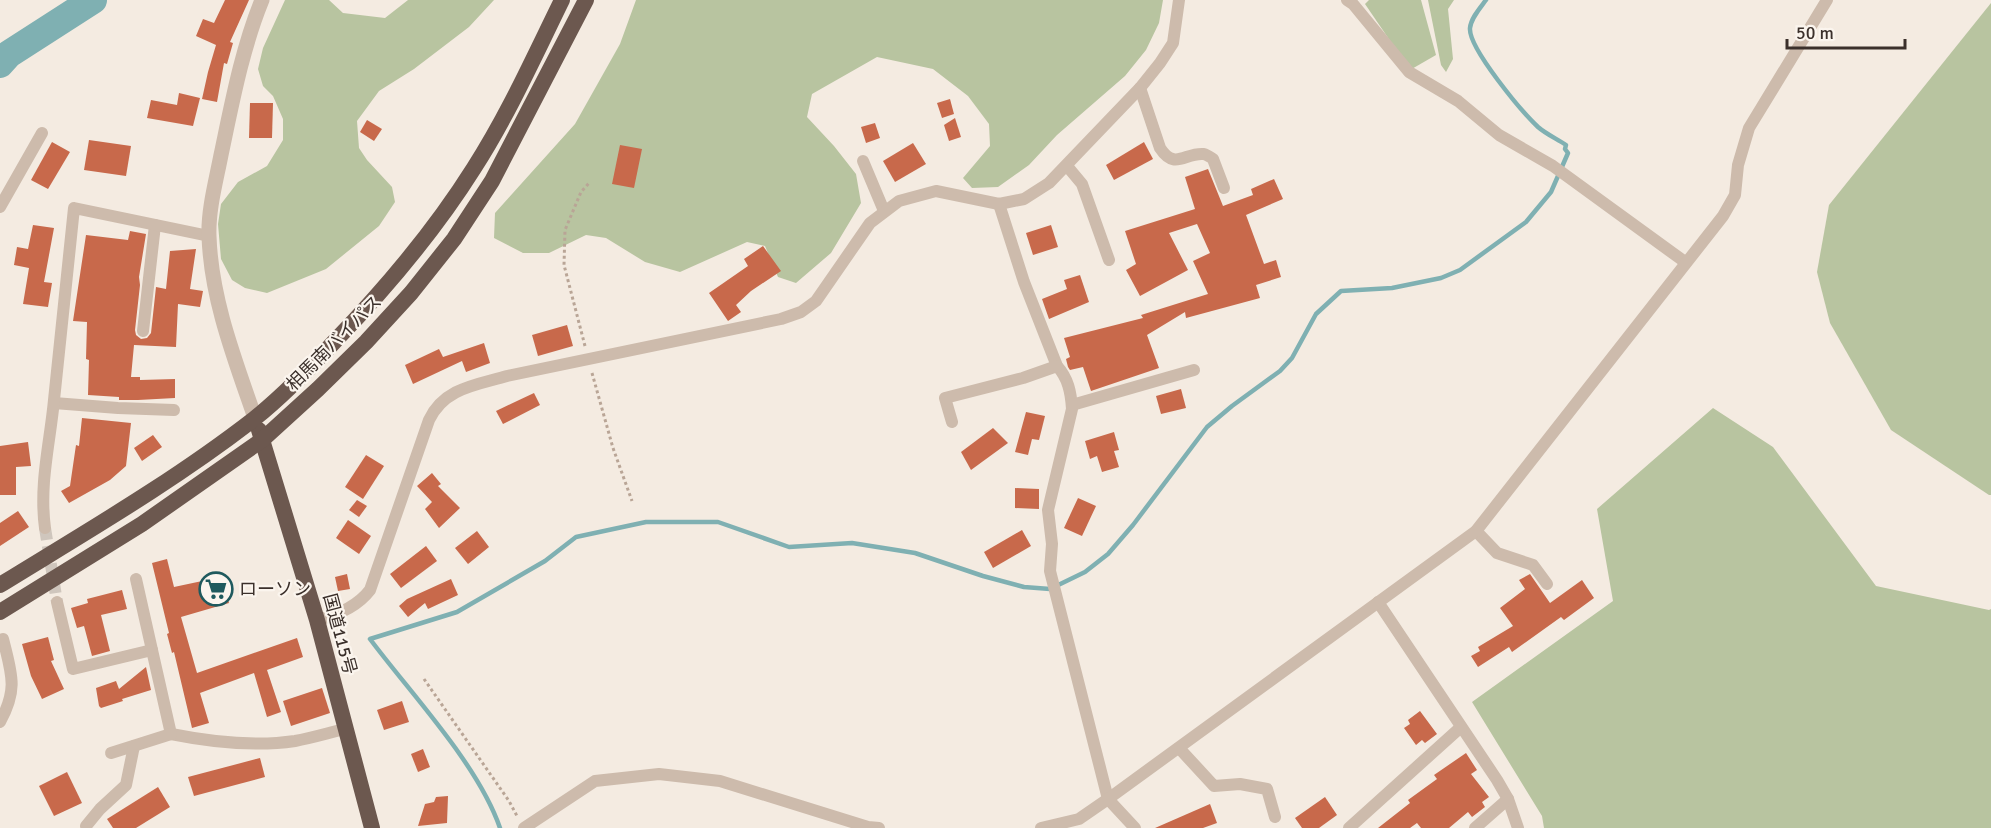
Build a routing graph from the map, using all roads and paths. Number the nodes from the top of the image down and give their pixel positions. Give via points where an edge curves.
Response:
1 (262, 0) edge
2 (562, 0) edge
3 (586, 0) edge
4 (1179, 0) edge
5 (1347, 0) edge
6 (1827, 0) edge
7 (1140, 88) junction
8 (42, 133) dead end
9 (863, 161) dead end
10 (1067, 166) junction
11 (589, 183) dead end
12 (1224, 188) dead end
13 (999, 204) junction
14 (0, 207) edge
15 (884, 211) junction
16 (155, 225) junction
17 (209, 236) junction
18 (1109, 260) dead end
19 (1685, 262) junction
20 (142, 331) dead end
21 (589, 359) junction
22 (1057, 366) junction
23 (1194, 370) dead end
24 (54, 403) junction
25 (1072, 405) junction
26 (174, 411) dead end
27 (255, 418) junction
28 (952, 422) dead end
29 (262, 440) junction
30 (632, 501) dead end
31 (45, 528) tunnel mouth
32 (1476, 531) junction
33 (136, 579) dead end
34 (1547, 584) dead end
35 (0, 585) edge
36 (57, 602) tunnel mouth
37 (1378, 602) junction
38 (0, 612) edge
39 (317, 620) junction
40 (3, 639) dead end
41 (152, 650) junction
42 (424, 679) dead end
43 (0, 722) edge
44 (1461, 728) junction
45 (345, 729) junction
46 (171, 734) junction
47 (134, 746) junction
48 (1179, 748) junction
49 (111, 753) dead end
50 (1108, 799) junction
51 (1508, 799) junction
52 (1275, 817) dead end
53 (521, 824) edge
54 (86, 826) dead end
55 (372, 828) edge
56 (879, 828) edge
57 (1041, 828) edge
58 (1135, 828) edge
59 (1348, 828) edge
60 (1474, 828) edge
61 (1518, 828) edge

1 - 17 street via 231,104
2 - 27 highway, 相馬南バイパス via 505,114 440,219 352,323
3 - 29 highway, 相馬南バイパス via 492,181 454,239 366,342
4 - 7 street via 1173,43
5 - 19 street via 1408,72 1458,101 1499,135 1553,166
6 - 19 street via 1749,128 1738,165 1735,195
7 - 10 street
7 - 12 street via 1165,155 1174,160 1205,154 1213,159
8 - 14 street
9 - 15 street
10 - 13 street via 1024,199
10 - 18 street via 1082,184
11 - 21 path via 565,230 564,265
13 - 15 street via 936,191 898,201
13 - 22 street
15 - 21 street via 870,224 816,301 801,312
16 - 17 street
16 - 20 street
16 - 24 street via 74,207
17 - 27 street via 216,291
19 - 32 street
21 - 30 path
21 - 39 street via 471,386 439,403 416,454 370,590 363,599 336,615
22 - 25 street via 1065,375
22 - 28 street via 945,398
23 - 25 street
24 - 26 street
24 - 31 street via 42,503
25 - 50 street via 1048,510 1050,570
27 - 29 highway, 国道115号
27 - 35 highway, 相馬南バイパス via 131,503
29 - 38 highway, 相馬南バイパス via 142,524
29 - 39 highway, 国道115号
32 - 34 street via 1497,553 1533,565
32 - 37 street
33 - 41 street
36 - 41 street via 73,669
37 - 44 street
37 - 48 street
39 - 45 highway, 国道115号
40 - 43 street via 12,698
41 - 46 street
42 - 53 path
44 - 51 street
44 - 59 street
45 - 46 street via 294,741 210,742
45 - 55 highway, 国道115号
46 - 47 street
47 - 49 street
47 - 54 street via 126,785
48 - 50 street
48 - 52 street via 1214,786 1240,784 1267,789
50 - 57 street via 1079,819
50 - 58 street
51 - 60 street
51 - 61 street
53 - 56 street via 595,781 659,774 720,781

